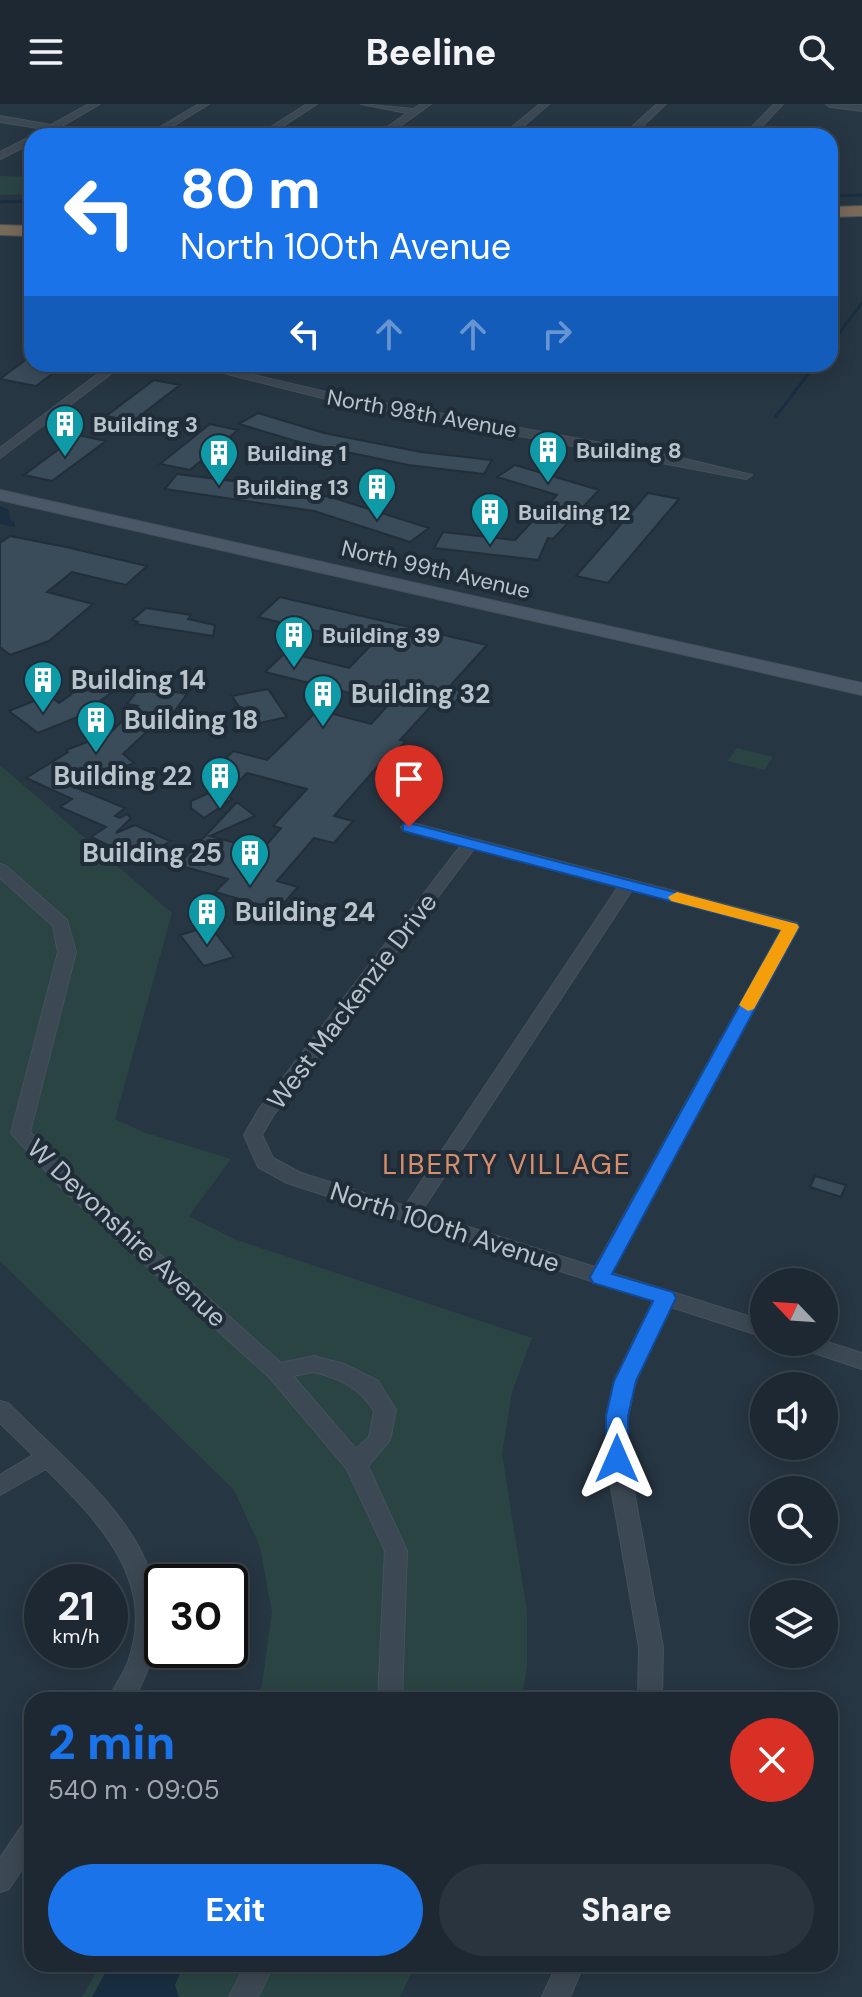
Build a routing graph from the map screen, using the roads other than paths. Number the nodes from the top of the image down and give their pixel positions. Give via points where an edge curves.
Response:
1 (96, 104) edge
2 (205, 104) edge
3 (313, 104) edge
4 (365, 104) edge
5 (427, 104) edge
6 (530, 104) edge
7 (662, 104) edge
8 (779, 104) edge
9 (830, 104) edge
10 (544, 105) edge
11 (862, 108) edge
12 (416, 112) junction
13 (0, 119) edge
14 (54, 128) joint
15 (163, 128) edge
16 (275, 128) edge
17 (392, 128) edge
18 (516, 128) edge
19 (636, 128) edge
20 (756, 128) edge
21 (24, 145) edge
22 (0, 156) edge
23 (862, 213) edge
24 (838, 214) edge
25 (0, 215) edge
26 (24, 215) edge
27 (838, 226) edge
28 (862, 226) edge
29 (0, 228) edge
30 (24, 229) edge
31 (108, 372) edge
32 (224, 372) edge
33 (0, 454) edge
34 (746, 475) dead end
35 (0, 495) edge
36 (862, 689) edge
37 (409, 827) dead end
38 (470, 844) junction
39 (0, 869) edge
40 (628, 884) junction
41 (265, 1162) joint
42 (409, 1215) junction
43 (600, 1277) junction
44 (665, 1298) junction
45 (750, 1325) edge
46 (838, 1353) edge
47 (862, 1361) edge
48 (277, 1372) junction
49 (0, 1409) edge
50 (48, 1457) junction
51 (356, 1464) junction
52 (0, 1486) edge
53 (124, 1692) edge
54 (390, 1692) edge
55 (650, 1692) edge
56 (24, 1844) edge
57 (0, 1880) edge
58 (257, 1972) edge
59 (567, 1972) edge
60 (243, 1997) edge
61 (556, 1997) edge

1 - 14 street
2 - 15 street
3 - 16 street
4 - 12 street
5 - 12 street
6 - 10 street
7 - 19 street
8 - 20 street
9 - 11 street
10 - 18 street
12 - 17 street
13 - 14 street
21 - 22 street
23 - 24 highway
25 - 26 highway
27 - 28 highway
29 - 30 highway
31 - 33 street
32 - 34 street, North 98th Avenue
35 - 36 main road, North 99th Avenue
37 - 38 street
38 - 40 street
38 - 41 street, West Mackenzie Drive via 266,1113 253,1135
39 - 48 street, W Devonshire Avenue via 61,924 67,952 20,1133 70,1185
40 - 42 street
40 - 43 street via 791,927
41 - 42 street, North 100th Avenue via 294,1178
42 - 43 street, North 100th Avenue
43 - 44 street, North 100th Avenue
44 - 45 street, North 100th Avenue
44 - 55 street via 625,1381 617,1416 617,1459 651,1647
46 - 47 street
48 - 51 street, W Devonshire Avenue
48 - 51 street via 314,1364 370,1387 385,1410 379,1440
49 - 50 street
50 - 52 street
50 - 53 street via 123,1541 142,1579 146,1630 141,1659
51 - 54 street, W Devonshire Avenue via 396,1551
56 - 57 street
58 - 60 street
59 - 61 street

